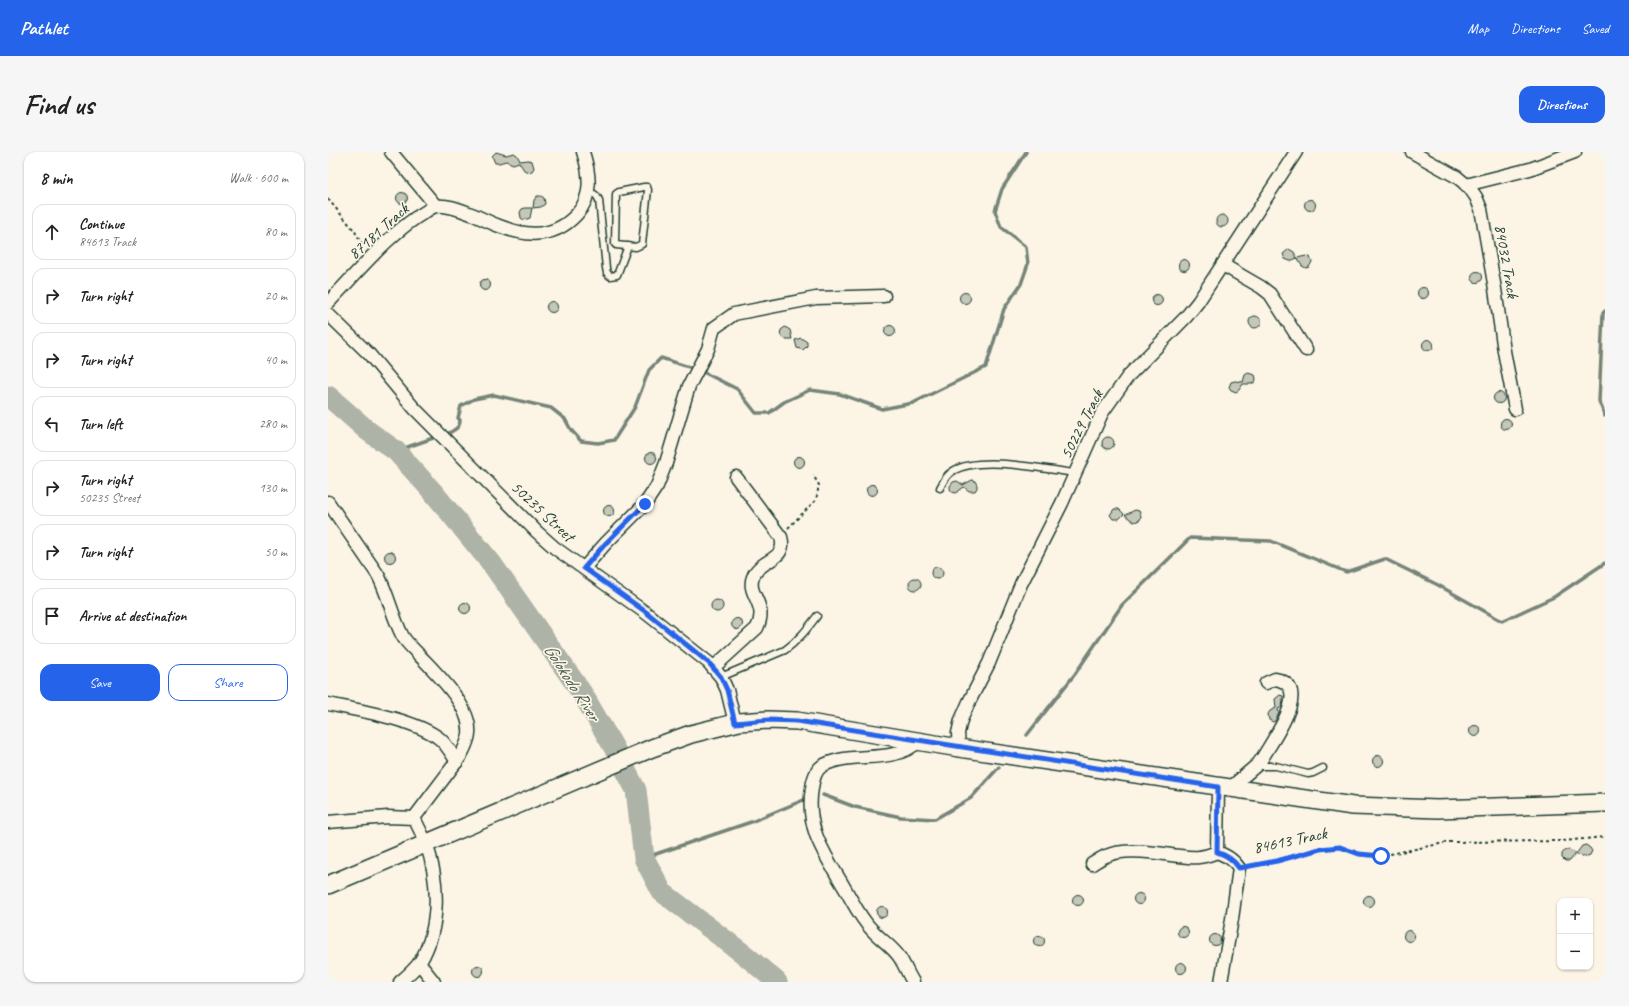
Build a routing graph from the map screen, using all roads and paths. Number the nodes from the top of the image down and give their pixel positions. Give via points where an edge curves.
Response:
1 (391, 152) edge
2 (583, 152) edge
3 (1296, 152) edge
4 (1412, 152) edge
5 (1575, 152) edge
6 (1466, 185) junction
7 (588, 193) junction
8 (328, 199) edge
9 (436, 206) junction
10 (628, 246) junction
11 (371, 258) junction
12 (1223, 264) junction
13 (884, 296) dead end
14 (328, 303) edge
15 (328, 314) edge
16 (1306, 350) dead end
17 (1515, 409) dead end
18 (1075, 474) junction
19 (813, 475) dead end
20 (736, 478) dead end
21 (940, 488) dead end
22 (328, 502) edge
23 (781, 537) junction
24 (584, 568) junction
25 (817, 616) dead end
26 (713, 668) junction
27 (721, 677) junction
28 (1266, 683) dead end
29 (328, 704) edge
30 (735, 723) junction
31 (919, 741) junction
32 (959, 748) junction
33 (457, 762) junction
34 (1255, 766) junction
35 (1323, 768) dead end
36 (1224, 788) junction
37 (1605, 802) edge
38 (414, 818) junction
39 (328, 822) edge
40 (1605, 837) edge
41 (426, 843) junction
42 (1217, 852) junction
43 (1092, 864) dead end
44 (1239, 868) junction
45 (328, 885) edge
46 (419, 963) junction
47 (400, 982) edge
48 (434, 982) edge
49 (913, 982) edge
50 (1221, 982) edge

1 - 9 street
2 - 7 street, 87181 Track via 590,187
3 - 12 street, 50229 Track
4 - 6 street, 84032 Track via 1445,169
5 - 6 street via 1530,169
6 - 17 street, 84032 Track via 1476,196 1481,209
7 - 9 street, 87181 Track via 582,208 572,219 544,234 507,230 457,208
7 - 10 lane via 593,193 599,200 606,268 610,276 617,275 620,271
8 - 11 path via 354,230
9 - 11 street, 87181 Track via 404,227
10 - 10 lane via 636,247 642,244 648,190 644,186 619,192 615,198 615,244
11 - 14 street, 87181 Track
12 - 16 street via 1270,294
12 - 18 street, 50229 Track via 1186,318 1129,375 1115,394 1102,413
13 - 24 street via 816,298 734,314 714,328 708,349 688,386 657,486 645,504
15 - 24 street, 50235 Street via 369,354 414,408 537,532
18 - 21 lane via 984,463 952,471
18 - 32 street, 50229 Track via 1021,584 989,663 961,720 958,733
19 - 23 path via 819,485 816,500
20 - 23 street
22 - 33 street via 378,575 402,635 446,684 466,714 469,733 466,746
23 - 26 street via 782,549 757,569 752,577 752,586 762,612 757,628
24 - 26 street, 50235 Street via 646,612
25 - 27 lane via 799,639 788,648
26 - 27 street, 50235 Street
27 - 30 street, 50235 Street
28 - 34 street via 1276,679 1287,683 1291,689 1292,700 1289,711 1267,751
29 - 33 street via 362,710 429,732 446,745
30 - 31 street via 797,721
30 - 41 street via 691,734 652,748
31 - 32 street
31 - 49 street via 900,753 835,761 822,766 814,776 811,793 814,830 822,850 862,918 900,958
32 - 36 street
33 - 38 street
34 - 35 lane via 1276,766 1308,774
34 - 36 street
36 - 37 street via 1345,806 1393,808 1476,808
36 - 42 street
38 - 39 street via 388,817
38 - 41 street
40 - 44 path, 84613 Track via 1563,841 1449,842 1381,856 1359,854 1340,847 1320,849
41 - 45 street
41 - 46 street via 436,884 436,901 432,930
42 - 43 street via 1205,858 1194,859 1138,852 1118,853
42 - 44 street via 1234,861
44 - 50 street, 84613 Track
46 - 47 street
46 - 48 street

